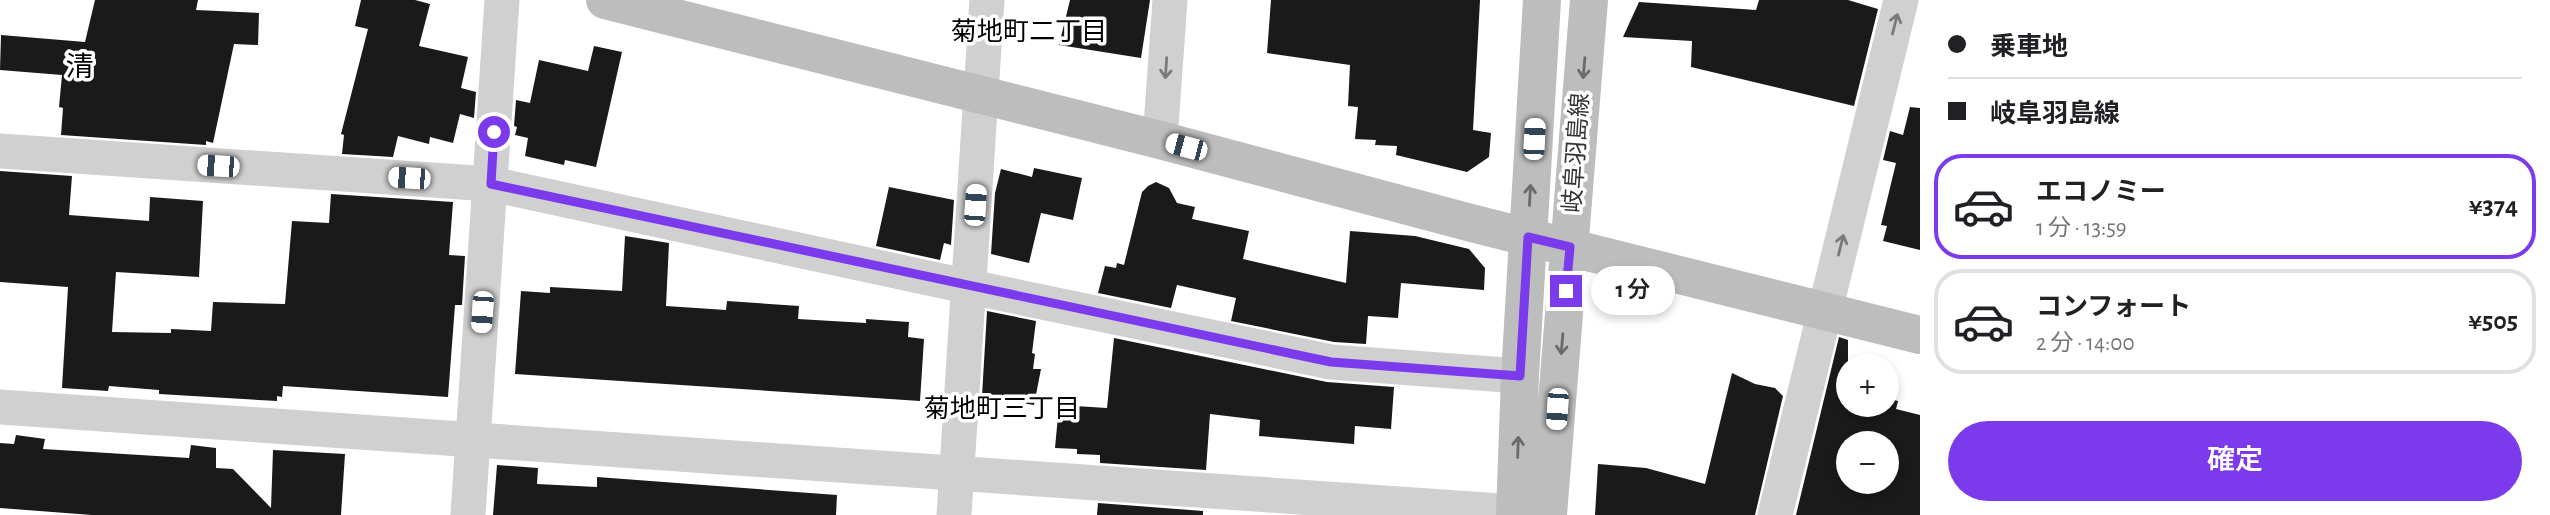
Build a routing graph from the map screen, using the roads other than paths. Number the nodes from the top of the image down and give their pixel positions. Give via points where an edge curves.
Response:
1 (502, 0) edge
2 (606, 0) edge
3 (988, 0) edge
4 (1170, 0) edge
5 (1542, 0) edge
6 (1589, 0) edge
7 (1901, 0) edge
8 (983, 96) junction
9 (1160, 140) junction
10 (0, 151) edge
11 (491, 184) junction
12 (1528, 237) junction
13 (1570, 247) junction
14 (970, 287) junction
15 (1825, 312) junction
16 (1920, 335) edge
17 (1520, 376) junction
18 (0, 407) edge
19 (473, 439) junction
20 (957, 473) junction
21 (1526, 514) edge
22 (468, 515) edge
23 (954, 515) edge
24 (1775, 515) edge

1 - 11 street
2 - 8 street
3 - 8 street
4 -> 9 street
12 -> 5 street, 岐阜羽島線
6 -> 13 street, 岐阜羽島線
15 -> 7 street
8 - 9 street
8 - 14 street
9 - 12 street
10 - 11 street
11 - 14 street
11 - 19 street
12 - 13 street
12 - 17 street, 岐阜羽島線
13 - 15 street
13 -> 21 street, 岐阜羽島線
14 - 17 street via 1331,362
14 - 20 street
15 - 16 street
15 - 24 street
21 -> 17 street, 岐阜羽島線
18 - 19 street
19 - 20 street
19 - 22 street
20 - 21 street
20 - 23 street

